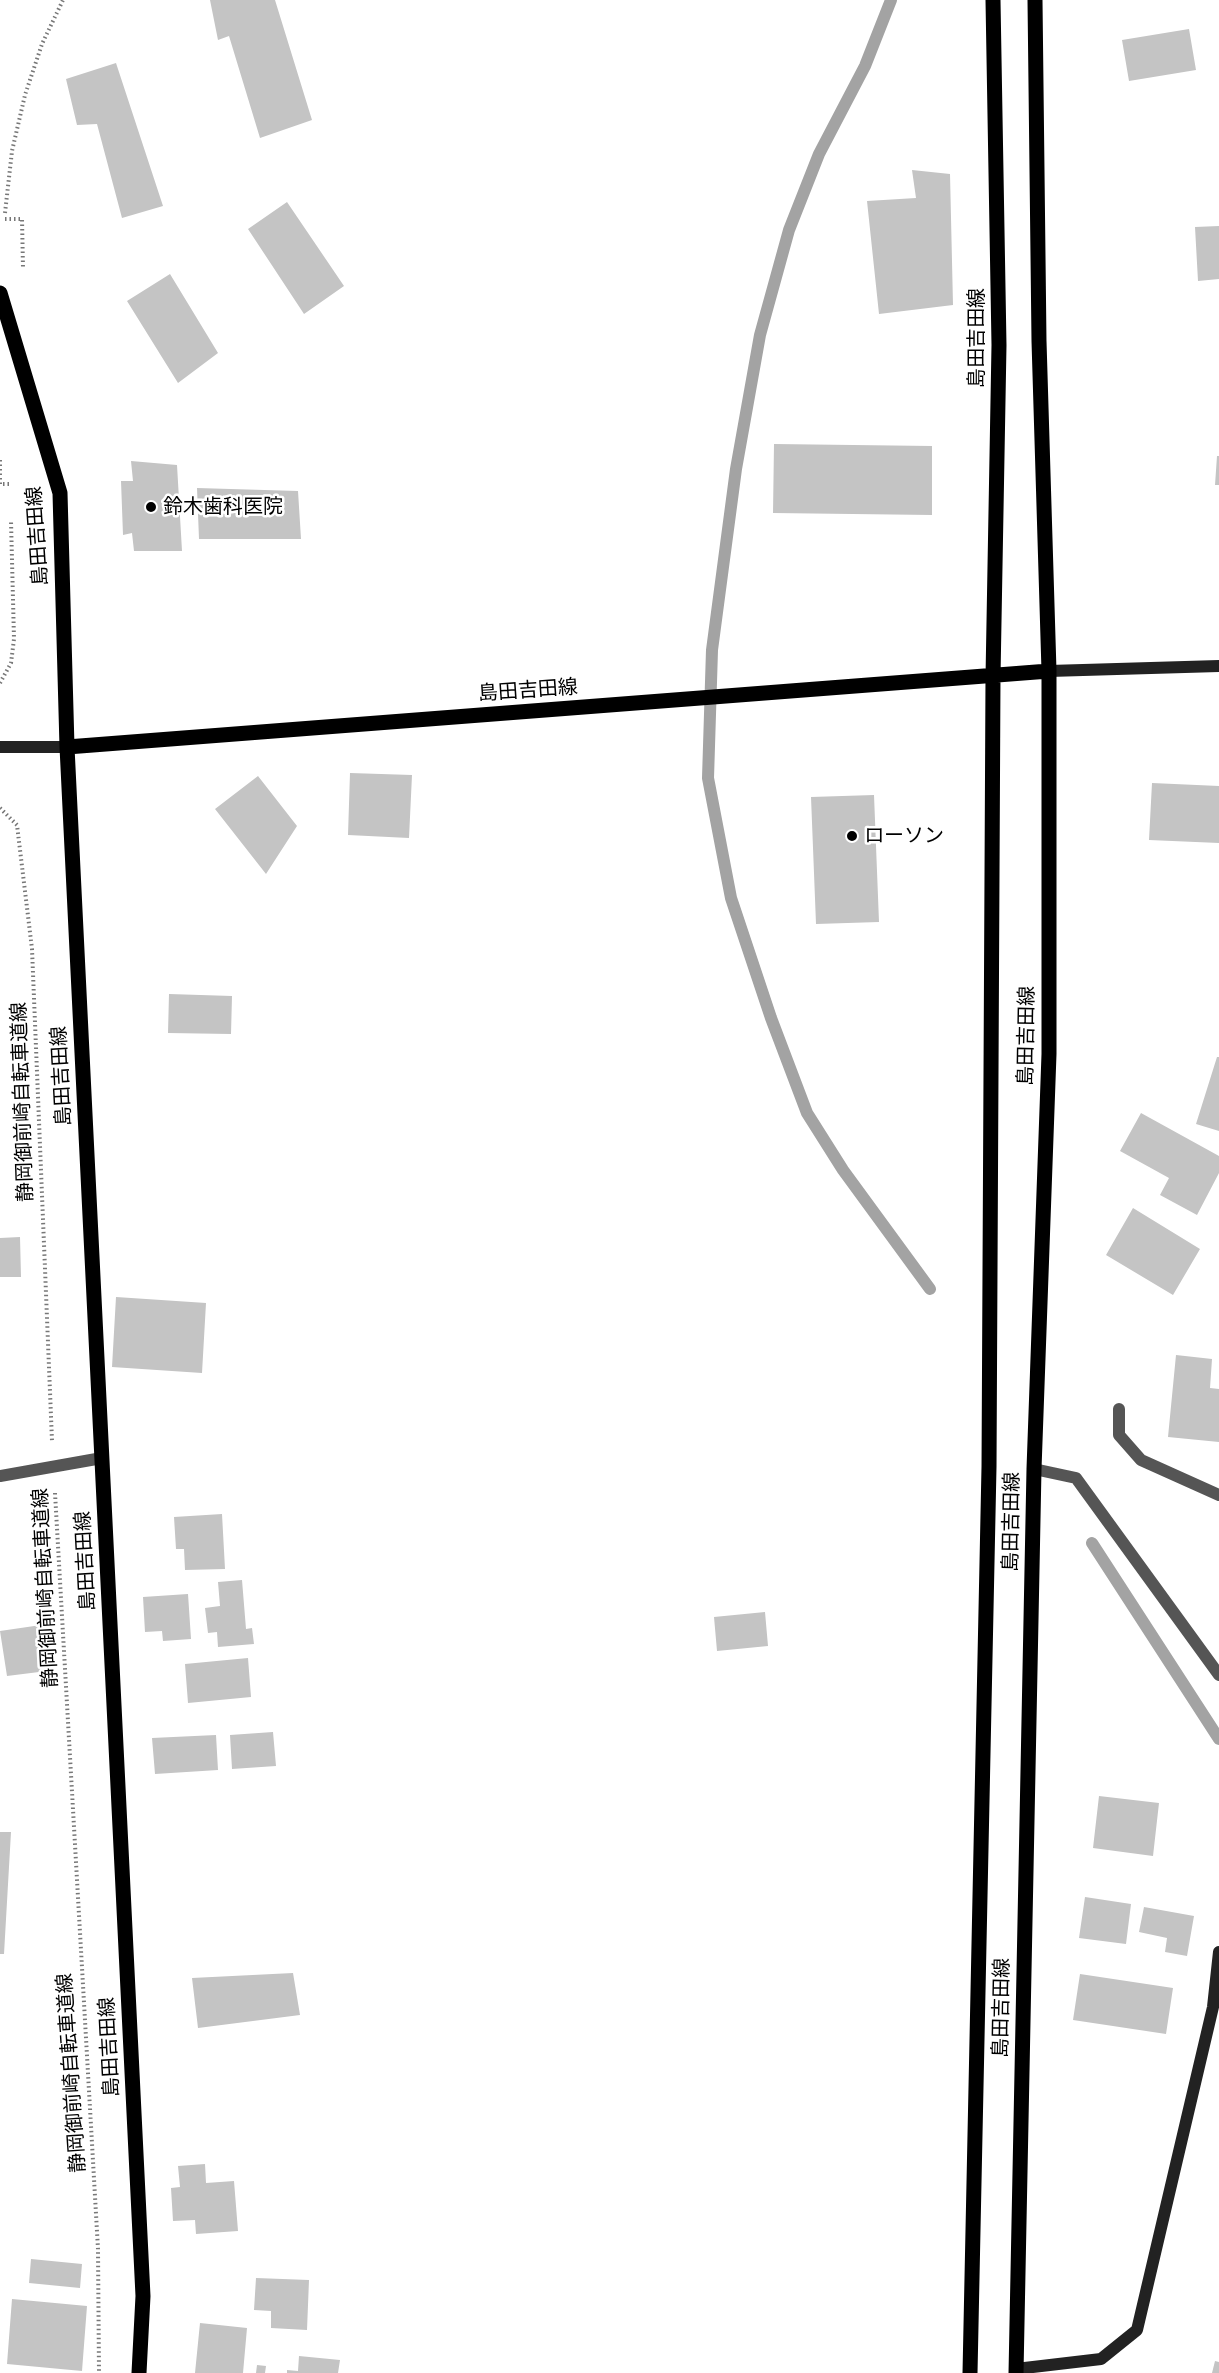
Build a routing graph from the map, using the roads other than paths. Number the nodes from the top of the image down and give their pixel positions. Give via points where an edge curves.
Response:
1 (993, 0) edge
2 (1035, 0) edge
3 (0, 293) edge
4 (1219, 666) edge
5 (1048, 671) junction
6 (993, 677) junction
7 (0, 747) edge
8 (67, 747) junction
9 (1119, 1409) dead end
10 (102, 1458) junction
11 (1034, 1469) junction
12 (0, 1476) edge
13 (1219, 1495) edge
14 (1219, 1675) edge
15 (1219, 1952) edge
16 (1016, 2371) edge
17 (139, 2373) edge
18 (970, 2373) edge

1 - 6 main road, 島田吉田線 via 999,345
2 - 5 main road, 島田吉田線
3 - 8 main road, 島田吉田線 via 60,493
4 - 5 street
5 - 6 main road, 島田吉田線
5 - 11 main road, 島田吉田線 via 1049,1054
6 - 8 main road, 島田吉田線
6 - 18 main road, 島田吉田線 via 989,1467
7 - 8 street
8 - 10 main road, 島田吉田線
9 - 13 street via 1119,1435 1141,1460
10 - 12 street
10 - 17 main road, 島田吉田線 via 143,2296
11 - 14 street via 1076,1478
11 - 16 main road, 島田吉田線
15 - 16 street via 1213,2007 1137,2330 1101,2360

